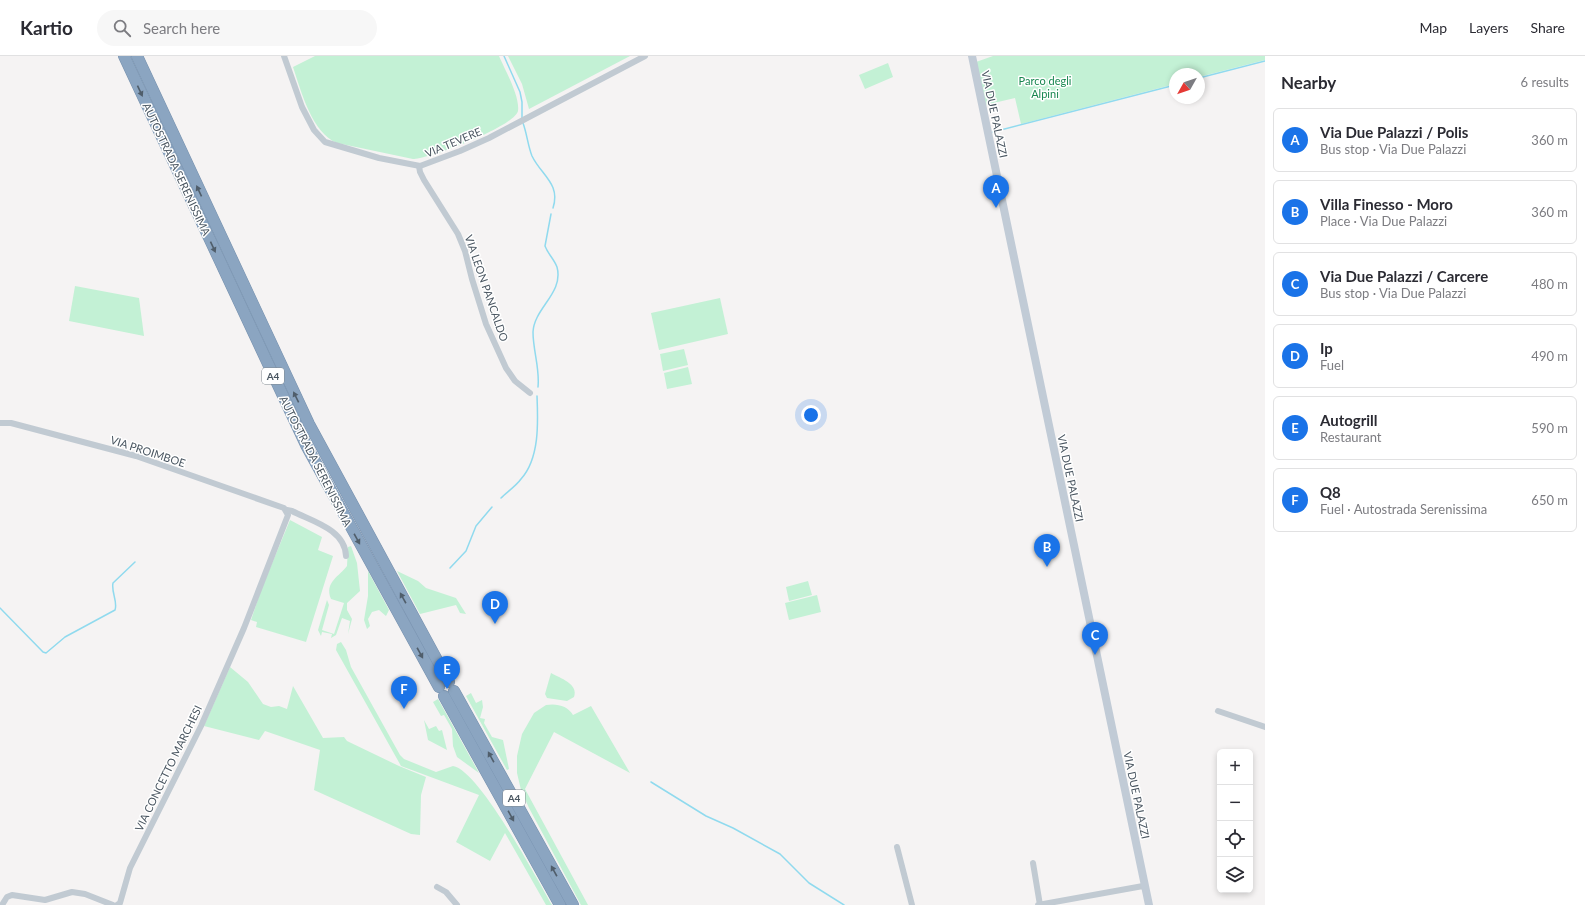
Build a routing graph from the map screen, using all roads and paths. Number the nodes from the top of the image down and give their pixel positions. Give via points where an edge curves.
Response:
1 (124, 56) edge
2 (137, 56) edge
3 (284, 56) edge
4 (645, 56) edge
5 (972, 56) edge
6 (419, 166) junction
7 (530, 393) dead end
8 (0, 423) edge
9 (287, 510) junction
10 (346, 556) dead end
11 (1218, 711) dead end
12 (1265, 727) edge
13 (897, 847) dead end
14 (1033, 863) dead end
15 (437, 887) dead end
16 (1145, 888) junction
17 (2, 905) edge
18 (113, 905) edge
19 (117, 905) edge
20 (458, 905) edge
21 (560, 905) edge
22 (573, 905) edge
23 (912, 905) edge
24 (1039, 905) edge
25 (1149, 905) edge

1 -> 21 highway, AUTOSTRADA SERENISSIMA / A4 via 306,445
22 -> 2 highway, AUTOSTRADA SERENISSIMA / A4 via 309,424
3 - 6 street, VIA TEVERE via 302,107 314,130 325,142 379,158
4 - 6 street, VIA TEVERE via 489,138
5 - 16 street, VIA DUE PALAZZI
6 - 7 street, VIA LEON PANCALDO via 424,180 458,234 486,324 506,368 515,381
8 - 9 street, VIA PROIMBOE via 11,423 136,456
9 - 10 street, VIA PROIMBOE via 332,531 344,545
9 - 19 street, VIA CONCETTO MARCHESI via 288,515 239,639 201,726 135,857 120,903
11 - 12 street
13 - 23 street
14 - 24 street
15 - 20 street via 446,892
16 - 24 street via 1143,886
16 - 25 street, VIA DUE PALAZZI
17 - 18 street via 7,897 12,895 45,900 72,892 85,894

